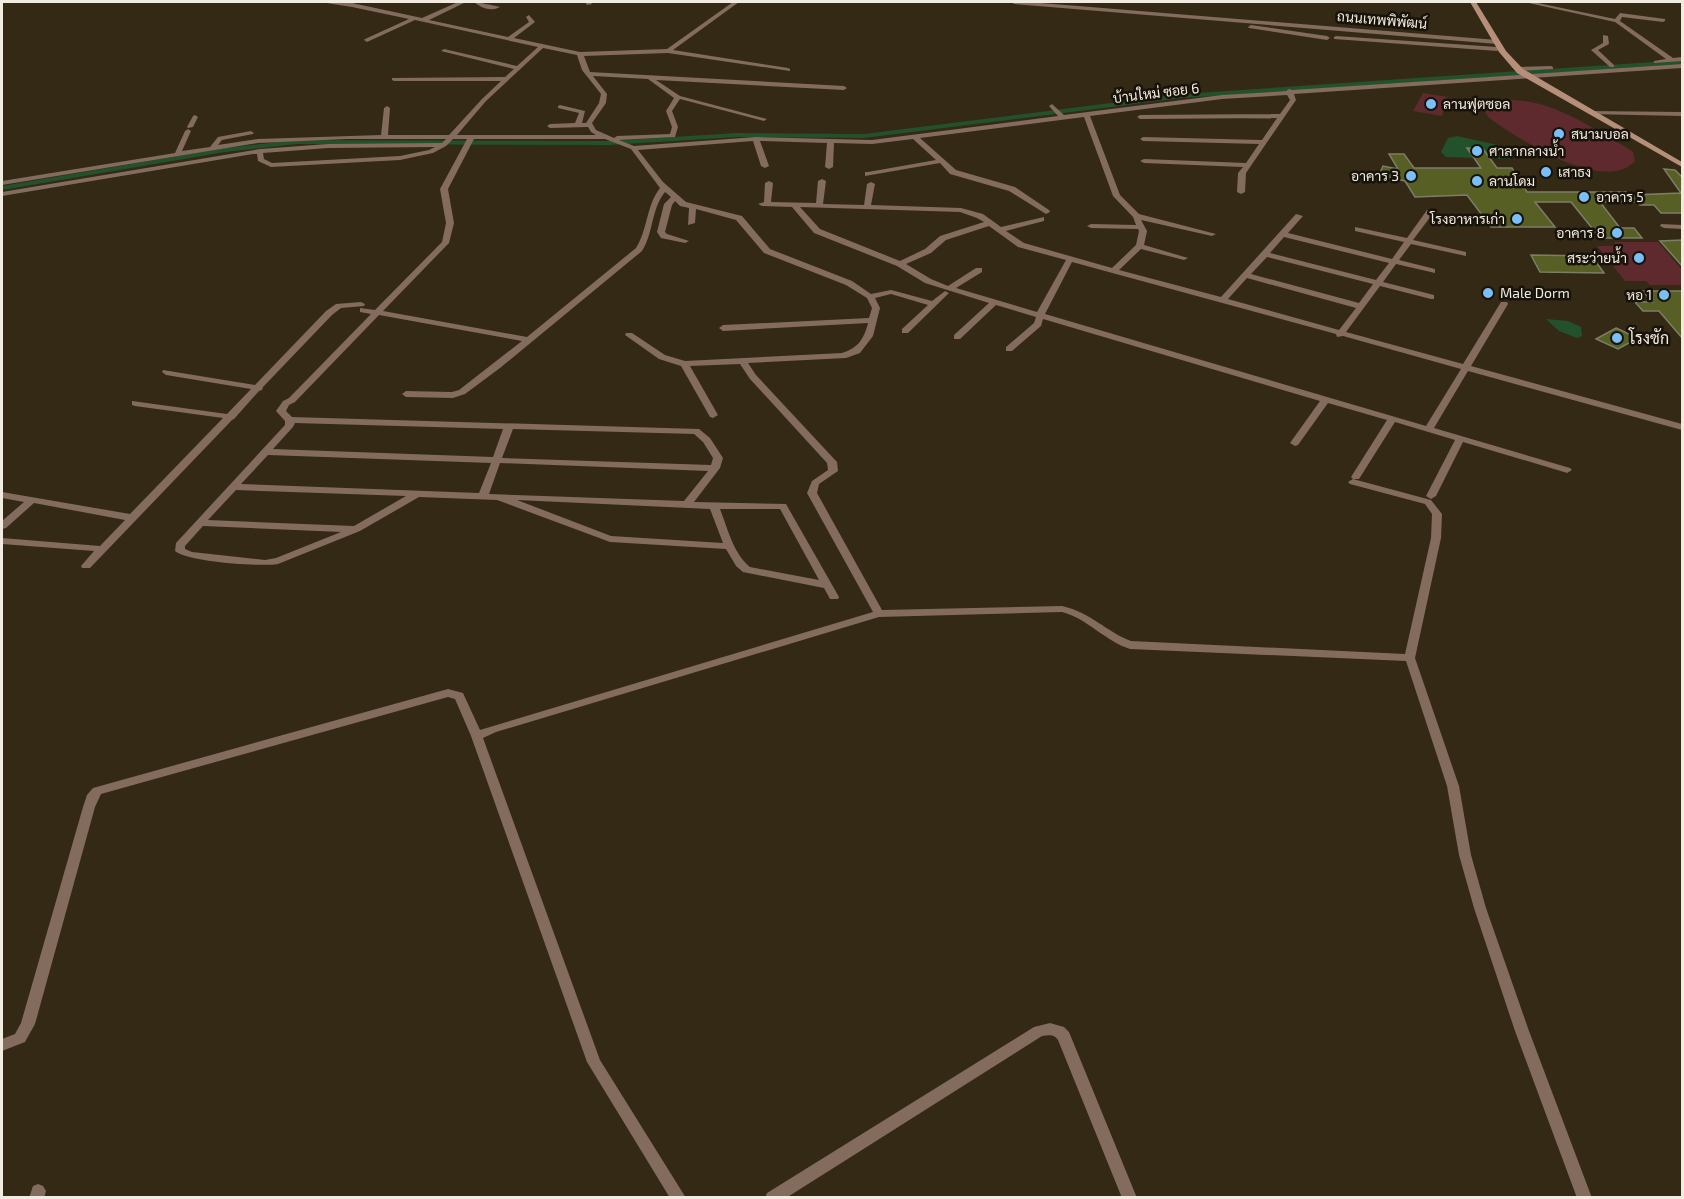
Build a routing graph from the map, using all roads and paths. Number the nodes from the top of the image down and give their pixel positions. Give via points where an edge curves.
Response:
1 (323, 2) edge
2 (362, 2) edge
3 (462, 2) edge
4 (477, 2) edge
5 (736, 2) edge
6 (1014, 2) edge
7 (1473, 2) edge
8 (1527, 2) edge
9 (352, 5) junction
10 (498, 7) dead end
11 (529, 17) dead end
12 (416, 18) junction
13 (423, 20) junction
14 (1663, 20) dead end
15 (1617, 21) junction
16 (1249, 27) dead end
17 (1327, 28) junction
18 (1605, 36) dead end
19 (1336, 38) dead end
20 (509, 39) junction
21 (367, 40) dead end
22 (1499, 46) junction
23 (541, 47) junction
24 (444, 51) dead end
25 (668, 51) junction
26 (580, 54) junction
27 (1683, 59) edge
28 (724, 60) junction
29 (1672, 60) junction
30 (1612, 66) junction
31 (1683, 66) edge
32 (518, 68) junction
33 (712, 68) dead end
34 (788, 70) dead end
35 (1522, 73) junction
36 (590, 74) junction
37 (394, 79) dead end
38 (506, 79) junction
39 (651, 79) junction
40 (844, 88) dead end
41 (1289, 92) junction
42 (678, 97) junction
43 (560, 107) dead end
44 (387, 108) dead end
45 (1591, 113) junction
46 (1086, 114) junction
47 (1683, 114) edge
48 (1282, 116) junction
49 (195, 117) dead end
50 (1140, 117) dead end
51 (764, 119) dead end
52 (578, 125) junction
53 (589, 125) junction
54 (550, 126) dead end
55 (251, 133) dead end
56 (384, 137) junction
57 (915, 137) junction
58 (756, 139) junction
59 (1143, 139) dead end
60 (469, 141) junction
61 (831, 141) junction
62 (446, 142) junction
63 (620, 142) junction
64 (1263, 142) junction
65 (213, 148) junction
66 (260, 151) junction
67 (178, 153) junction
68 (1144, 160) dead end
69 (941, 161) junction
70 (1248, 165) junction
71 (1683, 165) edge
72 (765, 166) dead end
73 (829, 167) dead end
74 (868, 174) dead end
75 (822, 181) dead end
76 (2, 183) edge
77 (769, 183) dead end
78 (871, 184) dead end
79 (664, 188) junction
80 (1241, 192) dead end
81 (2, 194) edge
82 (675, 197) junction
83 (794, 205) junction
84 (819, 206) junction
85 (867, 207) junction
86 (692, 208) junction
87 (1046, 212) dead end
88 (1430, 212) dead end
89 (1136, 216) junction
90 (1299, 216) dead end
91 (1041, 219) dead end
92 (691, 223) dead end
93 (989, 223) junction
94 (1092, 226) dead end
95 (1664, 226) dead end
96 (1141, 227) junction
97 (1683, 227) edge
98 (1358, 229) dead end
99 (1000, 230) junction
100 (1212, 234) dead end
101 (1282, 234) junction
102 (685, 241) dead end
103 (1408, 241) junction
104 (1140, 246) junction
105 (1266, 254) junction
106 (1463, 254) dead end
107 (1184, 258) dead end
108 (1070, 259) junction
109 (1393, 262) junction
110 (900, 264) junction
111 (979, 270) dead end
112 (1113, 271) junction
113 (1432, 271) dead end
114 (1246, 275) junction
115 (1378, 283) junction
116 (947, 291) junction
117 (870, 297) junction
118 (1431, 297) dead end
119 (995, 302) junction
120 (1222, 302) junction
121 (933, 304) junction
122 (1504, 304) dead end
123 (1359, 306) junction
124 (381, 310) junction
125 (1041, 315) junction
126 (873, 320) junction
127 (723, 328) dead end
128 (905, 331) dead end
129 (629, 335) dead end
130 (1340, 335) junction
131 (957, 337) dead end
132 (528, 340) junction
133 (1009, 349) dead end
134 (742, 361) junction
135 (684, 364) junction
136 (1465, 369) junction
137 (166, 372) dead end
138 (259, 388) junction
139 (406, 394) dead end
140 (1325, 400) junction
141 (135, 403) dead end
142 (713, 415) dead end
143 (231, 417) junction
144 (287, 417) junction
145 (1392, 420) junction
146 (509, 426) junction
147 (1683, 428) edge
148 (1428, 430) junction
149 (1460, 439) junction
150 (1295, 443) dead end
151 (267, 452) junction
152 (496, 460) junction
153 (715, 468) junction
154 (1567, 470) dead end
155 (235, 487) junction
156 (417, 494) junction
157 (2, 495) edge
158 (483, 496) junction
159 (1431, 496) dead end
160 (501, 498) junction
161 (32, 500) junction
162 (687, 504) junction
163 (714, 506) junction
164 (133, 518) junction
165 (201, 523) junction
166 (2, 526) edge
167 (356, 529) junction
168 (2, 541) edge
169 (729, 546) junction
170 (103, 549) junction
171 (86, 566) dead end
172 (827, 585) junction
173 (834, 597) dead end
174 (879, 614) junction
175 (1410, 658) junction
176 (477, 736) junction
177 (2, 1045) edge
178 (679, 1197) edge
179 (772, 1197) edge
180 (1130, 1197) edge
181 (1585, 1197) edge

1 - 9 street
2 - 9 street
3 - 13 street
4 - 10 street via 485,8
5 - 25 street
6 - 17 street, ถนนเทพพิพัฒน์
7 - 22 main road
8 - 15 street
9 - 12 street
11 - 20 street via 532,22
12 - 13 street
12 - 21 street
13 - 20 street
14 - 15 street via 1620,15
15 - 29 street
16 - 17 street via 1327,40
17 - 22 street, ถนนเทพพิพัฒน์
18 - 30 street via 1606,44 1594,50
19 - 22 street
20 - 23 street
22 - 35 main road
23 - 26 street
23 - 32 street
24 - 32 street
25 - 26 street
25 - 28 street
26 - 36 street
27 - 29 street
28 - 33 street
28 - 34 street
29 - 30 street
30 - 35 street
31 - 35 street, บ้านใหม่ ซอย 6
32 - 38 street
35 - 41 street, บ้านใหม่ ซอย 6
35 - 45 main road
36 - 39 street
36 - 53 street via 605,98
37 - 38 street
38 - 62 street
39 - 40 street
39 - 42 street
41 - 46 street, บ้านใหม่ ซอย 6
41 - 48 street via 1293,100
42 - 51 street
42 - 63 street via 669,111 675,127 672,136
43 - 52 street via 583,112
44 - 56 street
45 - 47 street
45 - 71 main road
46 - 57 street, บ้านใหม่ ซอย 6 via 1057,112
46 - 89 street via 1117,196
48 - 50 street
48 - 64 street
49 - 67 street
52 - 53 street
52 - 54 street
53 - 63 street via 593,131
55 - 65 street via 220,138
56 - 62 street
56 - 65 street via 298,138
57 - 61 street, บ้านใหม่ ซอย 6
57 - 69 street
58 - 61 street, บ้านใหม่ ซอย 6
58 - 63 street, บ้านใหม่ ซอย 6
58 - 72 street
59 - 64 street
60 - 62 street
60 - 63 street
60 - 124 street via 444,189 450,234 436,254
61 - 73 street
62 - 66 street
62 - 66 street via 417,157 277,165 263,163
63 - 79 street
64 - 70 street
65 - 67 street
66 - 81 street
67 - 76 street
68 - 70 street
69 - 74 street
69 - 87 street via 957,174 1012,189
70 - 80 street via 1242,173
75 - 84 street
77 - 83 street via 764,204
78 - 85 street
79 - 82 street
79 - 132 street via 652,204 645,242 639,249
82 - 86 street
82 - 102 street via 668,204 661,232
83 - 84 street
83 - 110 street via 817,231
84 - 85 street
85 - 93 street via 961,210
86 - 92 street
86 - 117 street via 739,218 767,251 849,283
88 - 103 street
89 - 96 street
89 - 100 street
90 - 101 street
91 - 99 street
93 - 99 street
93 - 110 street via 943,238 928,251
94 - 96 street
95 - 97 street
96 - 104 street
98 - 103 street
99 - 108 street via 1021,245
101 - 105 street
101 - 109 street
103 - 106 street
103 - 109 street
104 - 107 street
104 - 112 street
105 - 114 street
105 - 115 street
108 - 112 street
108 - 125 street
109 - 113 street
109 - 115 street
110 - 116 street
111 - 116 street
112 - 120 street
114 - 120 street
114 - 123 street
115 - 118 street
115 - 123 street
116 - 119 street
116 - 121 street
117 - 121 street via 891,292
117 - 126 street via 876,309
119 - 125 street
119 - 131 street
120 - 130 street
121 - 128 street
122 - 136 street
123 - 130 street
124 - 132 street
124 - 138 street via 359,306 329,313
124 - 144 street via 292,400 294,404
125 - 133 street via 1035,328
125 - 140 street
126 - 127 street
126 - 134 street via 863,346 851,354
129 - 135 street via 662,357
130 - 136 street
132 - 139 street via 462,392
134 - 135 street
134 - 174 street via 832,462 833,471 815,483 812,493
135 - 142 street
136 - 147 street
136 - 148 street
137 - 138 street
138 - 143 street
140 - 145 street
140 - 150 street
141 - 143 street
143 - 164 street
144 - 146 street
144 - 151 street via 290,425
145 - 148 street
145 - 175 street via 1355,479 1428,502 1437,514 1436,538
146 - 152 street
146 - 153 street via 696,431 718,458
148 - 149 street
149 - 154 street
149 - 159 street
151 - 152 street
151 - 155 street
152 - 153 street
152 - 158 street
153 - 162 street
155 - 156 street
155 - 165 street
156 - 158 street
156 - 167 street
157 - 161 street
158 - 160 street
160 - 162 street
160 - 169 street via 610,539
161 - 164 street
161 - 166 street
162 - 163 street
163 - 169 street
163 - 172 street via 783,506
164 - 170 street
165 - 167 street
165 - 167 street via 180,545 181,552 265,563 292,557
168 - 170 street
169 - 172 street via 747,570
170 - 171 street
172 - 173 street
174 - 175 street via 1062,609 1091,618 1114,639 1130,645
174 - 176 street
175 - 181 street via 1453,786 1465,855 1480,908
176 - 177 street via 459,696 448,693 97,792 89,807 28,1024 20,1038
176 - 178 street via 594,1062
179 - 180 street via 1039,1031 1052,1029 1064,1036

